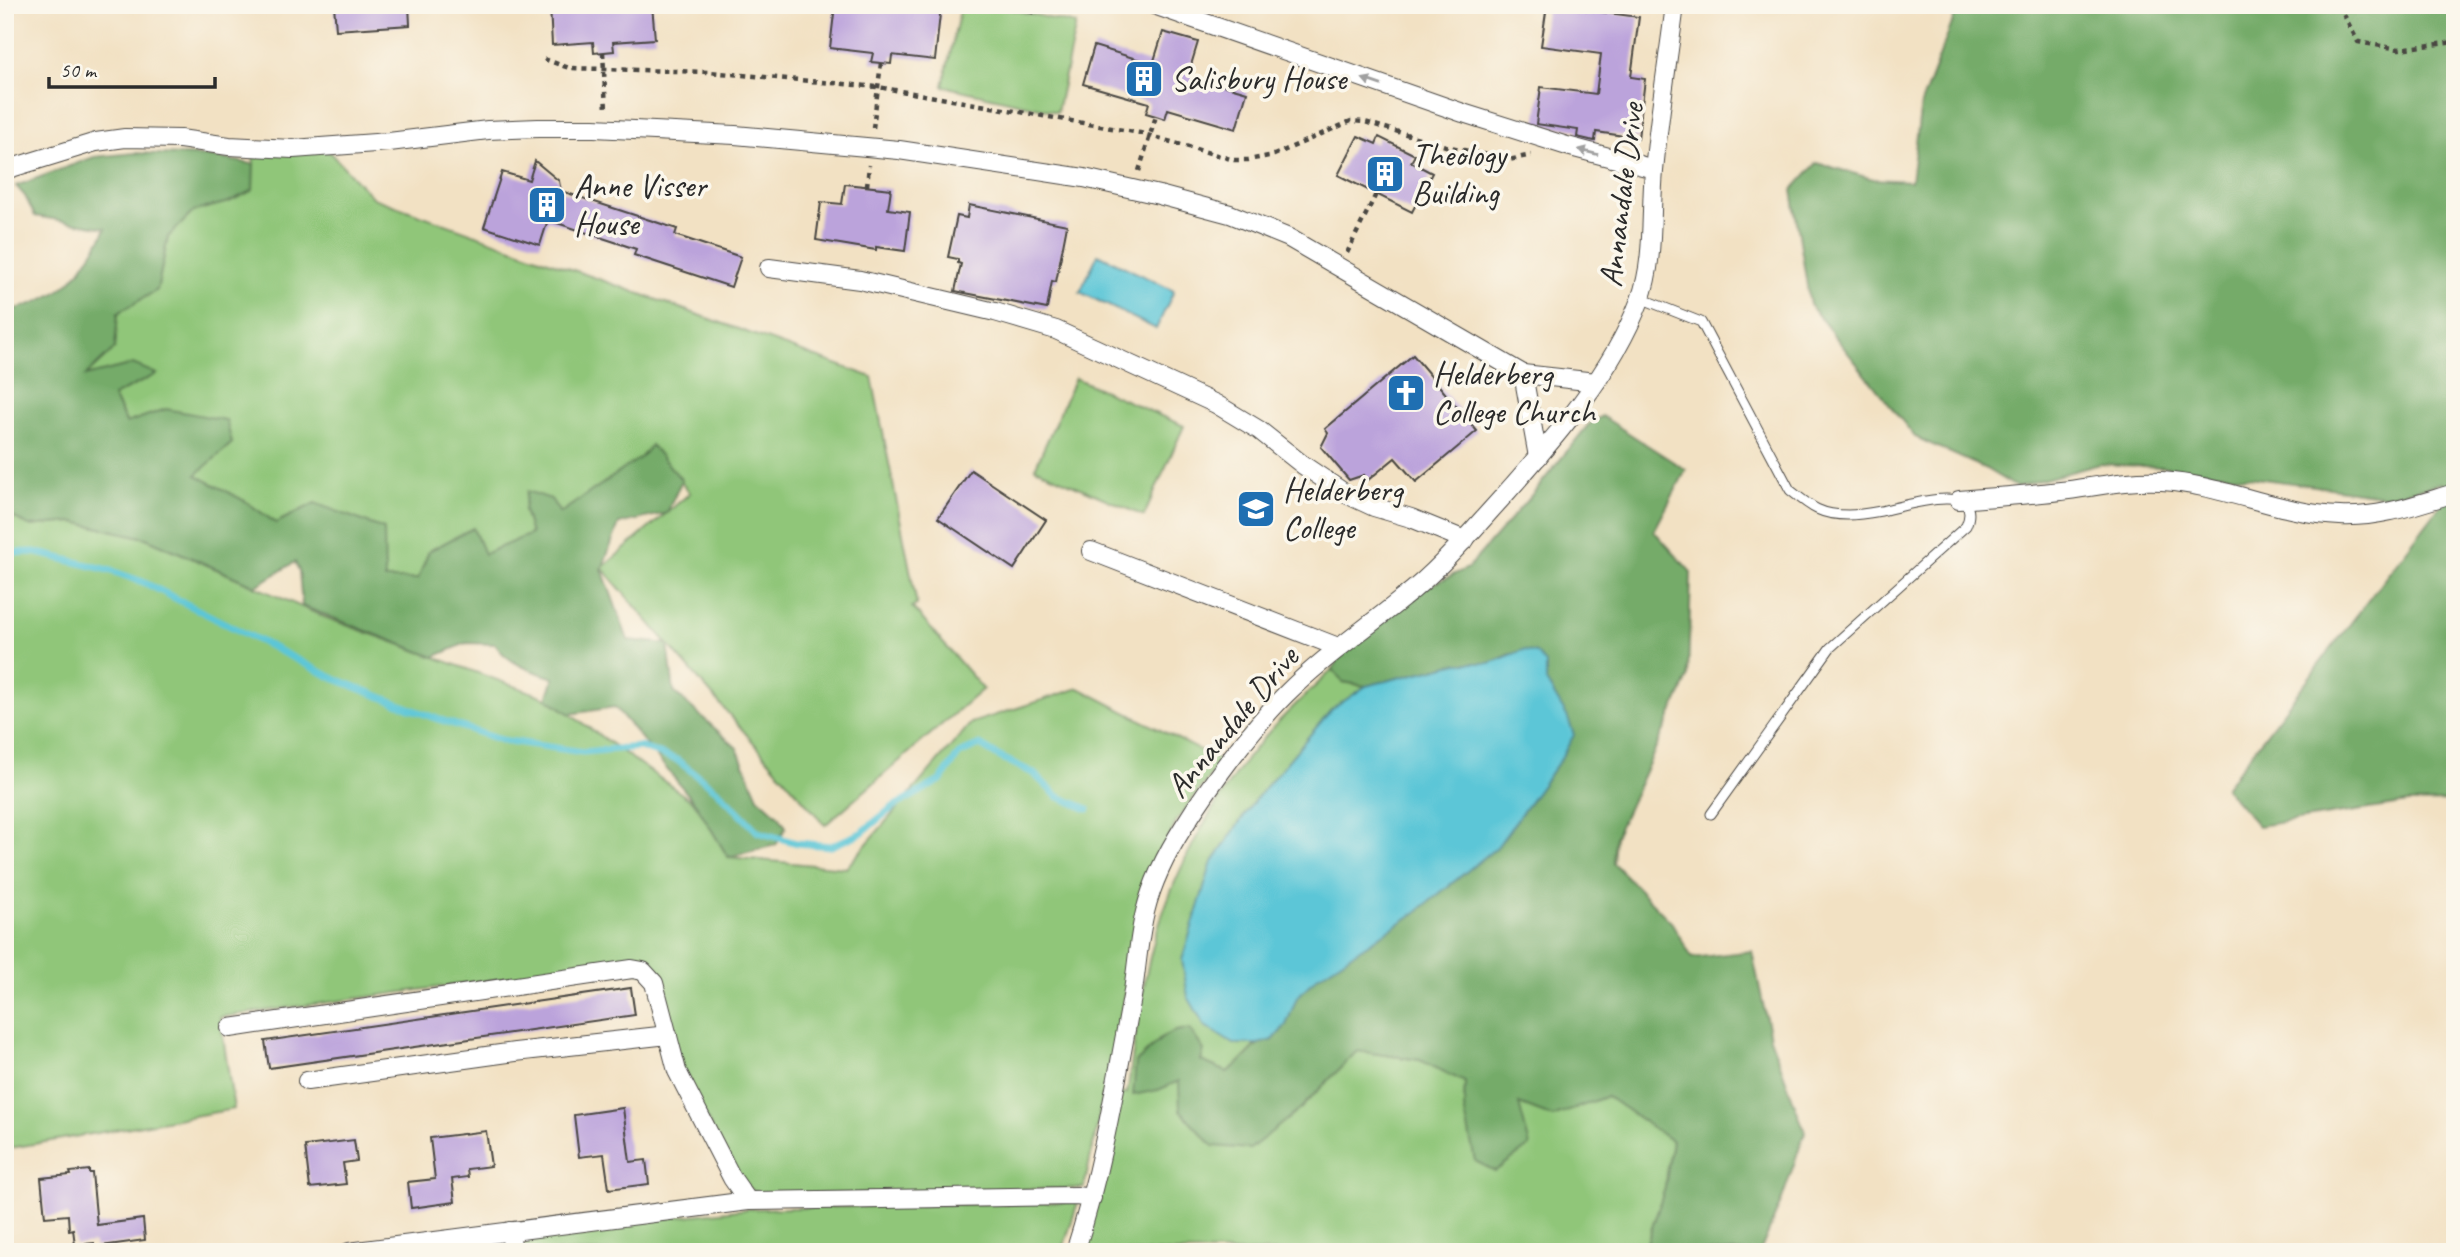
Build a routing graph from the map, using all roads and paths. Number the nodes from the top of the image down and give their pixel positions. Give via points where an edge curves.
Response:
1 (1033, 5) edge
2 (1154, 5) edge
3 (1675, 5) edge
4 (2343, 5) edge
5 (1031, 14) dead end
6 (2455, 42) edge
7 (603, 52) dead end
8 (544, 59) dead end
9 (881, 63) dead end
10 (604, 69) junction
11 (878, 87) junction
12 (606, 116) dead end
13 (1156, 116) dead end
14 (873, 127) dead end
15 (1150, 136) junction
16 (1532, 155) dead end
17 (1654, 169) junction
18 (5, 170) edge
19 (1139, 172) dead end
20 (1376, 194) dead end
21 (1341, 267) junction
22 (769, 268) dead end
23 (1640, 298) junction
24 (1522, 374) junction
25 (1596, 382) junction
26 (1538, 457) junction
27 (2455, 493) edge
28 (1959, 500) junction
29 (1465, 540) junction
30 (1091, 551) dead end
31 (1338, 647) junction
32 (1711, 814) dead end
33 (230, 1028) dead end
34 (668, 1035) junction
35 (307, 1081) dead end
36 (1093, 1198) junction
37 (748, 1201) junction
38 (510, 1231) junction
39 (349, 1252) edge
40 (513, 1252) edge
41 (1076, 1252) edge

1 - 5 path
17 -> 2 street via 1463,113
3 - 17 street, Annandale Drive
4 - 6 path via 2358,42 2399,49
7 - 10 path
8 - 10 path via 569,68
9 - 11 path
10 - 11 path via 709,72
10 - 12 path
11 - 14 path
11 - 15 path
13 - 15 path
15 - 16 path via 1220,157 1248,160 1274,155 1343,123 1358,121 1509,160
15 - 19 path
17 - 23 street, Annandale Drive via 1648,269
18 - 21 street via 96,142 125,138 293,149 538,128 748,135 912,151 1123,186 1265,227
20 - 21 path
21 - 24 street
22 - 29 street via 860,280 1056,330 1216,404 1346,494
23 - 25 street, Annandale Drive
23 - 28 lane via 1701,322 1790,490 1815,510 1864,514 1923,500
24 - 25 street
24 - 26 street
25 - 26 street, Annandale Drive
26 - 29 street, Annandale Drive
27 - 28 street via 2386,513 2340,516 2206,486 2160,481
28 - 32 lane via 1968,511 1966,526 1830,648
29 - 31 street, Annandale Drive via 1405,597
30 - 31 street
31 - 36 street, Annandale Drive via 1284,696 1225,766 1182,828 1164,864 1146,908
33 - 34 street via 637,969 654,982
34 - 35 street
34 - 37 street via 677,1071
36 - 37 street
36 - 41 street, Annandale Drive
37 - 38 street
38 - 39 street
38 - 40 street

